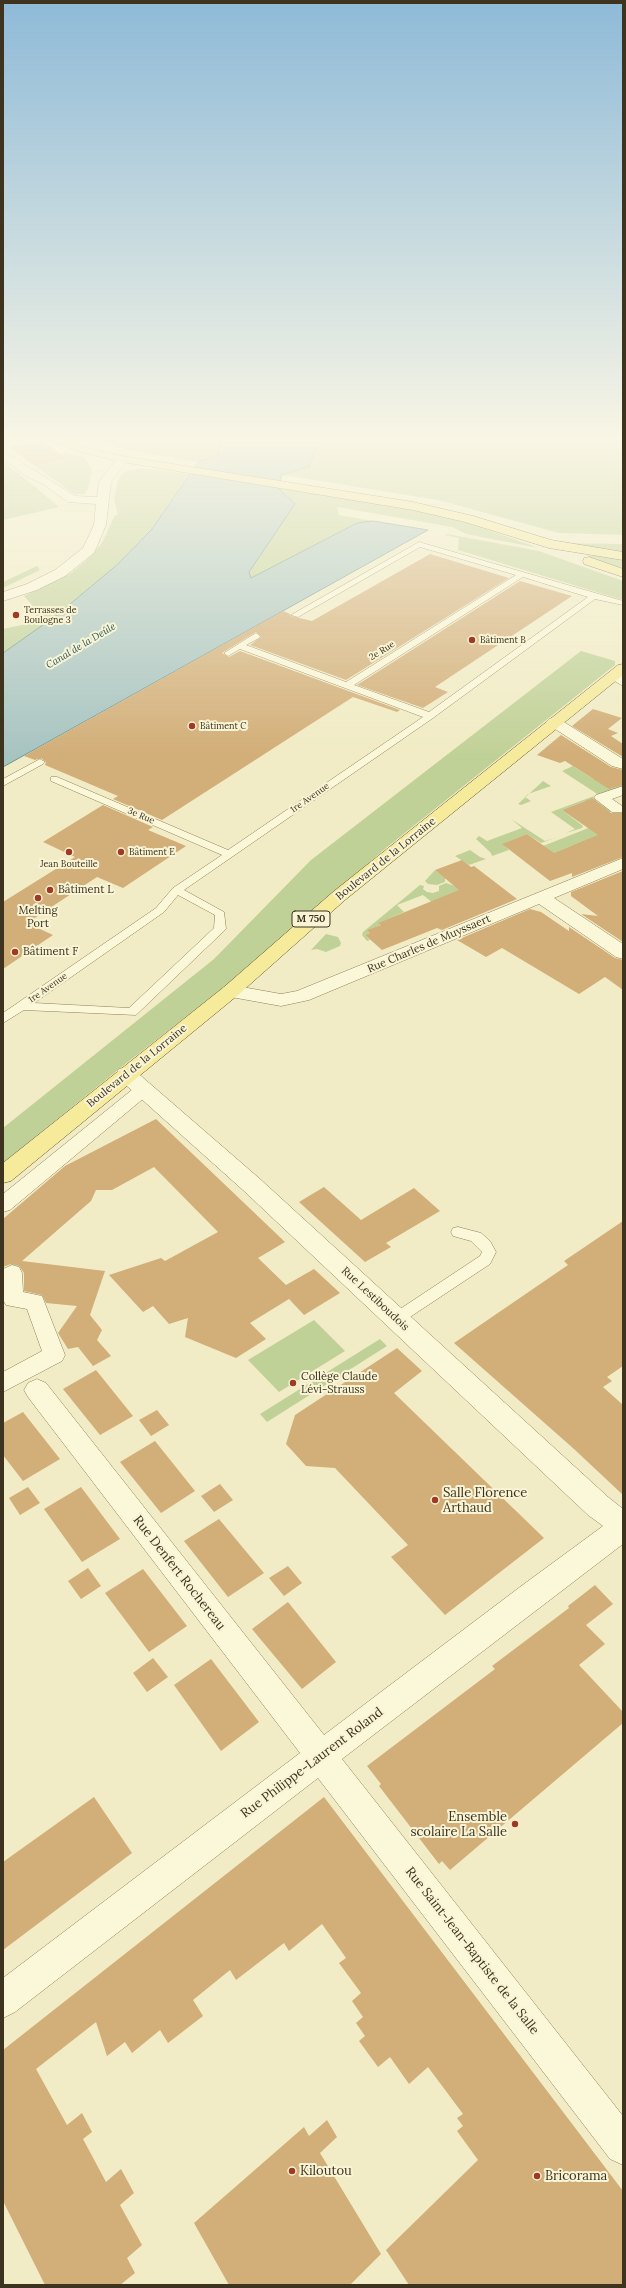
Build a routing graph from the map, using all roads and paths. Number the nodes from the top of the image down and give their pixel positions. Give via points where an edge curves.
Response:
1 (92, 544) edge
2 (551, 544) edge
3 (566, 548) junction
4 (623, 556) edge
5 (623, 573) edge
6 (523, 574) junction
7 (6, 596) edge
8 (594, 596) junction
9 (623, 603) edge
10 (295, 615) dead end
11 (256, 636) dead end
12 (240, 646) junction
13 (228, 653) dead end
14 (620, 675) edge
15 (347, 685) junction
16 (430, 716) junction
17 (554, 722) junction
18 (40, 762) dead end
19 (621, 765) edge
20 (54, 779) dead end
21 (3, 784) edge
22 (623, 790) edge
23 (618, 809) dead end
24 (229, 854) junction
25 (623, 862) edge
26 (177, 890) junction
27 (540, 897) junction
28 (623, 953) edge
29 (231, 991) junction
30 (22, 1006) junction
31 (3, 1019) edge
32 (126, 1074) junction
33 (144, 1089) junction
34 (3, 1175) edge
35 (3, 1205) edge
36 (458, 1232) dead end
37 (3, 1281) edge
38 (396, 1319) junction
39 (3, 1383) edge
40 (37, 1390) dead end
41 (623, 1525) edge
42 (623, 1528) edge
43 (322, 1756) junction
44 (3, 2000) edge
45 (623, 2146) edge

1 - 7 street via 89,550 60,573
2 - 3 main road
3 - 4 main road
3 - 5 main road via 586,560
6 - 8 lane
6 - 10 lane via 418,544
6 - 15 lane, 2e Rue
8 - 9 lane
8 - 16 lane, 1re Avenue
11 - 12 lane
12 - 13 lane
12 - 15 lane
14 - 17 main road, Boulevard de la Lorraine / M 750
15 - 16 lane
16 - 24 lane, 1re Avenue
17 - 19 street
17 - 29 main road, Boulevard de la Lorraine / M 750 via 339,896
18 - 21 lane
20 - 24 lane, 3e Rue
22 - 23 street via 601,798
24 - 26 lane, 1re Avenue
25 - 27 street, Rue Charles de Muyssaert
26 - 30 lane, 1re Avenue via 160,910
26 - 30 lane via 220,914 220,930 132,1012
27 - 28 street
27 - 29 street, Rue Charles de Muyssaert via 328,993 281,1000
29 - 32 main road, Boulevard de la Lorraine / M 750
30 - 31 lane, 1re Avenue
32 - 33 street, Rue Lestiboudois
32 - 34 main road, Boulevard de la Lorraine / M 750
33 - 35 street, Boulevard de la Lorraine
33 - 38 street, Rue Lestiboudois
36 - 38 lane via 476,1237 486,1245 489,1252 485,1260
37 - 39 street via 12,1273 14,1300 35,1302 54,1355
38 - 41 street, Rue Lestiboudois via 598,1506
40 - 43 street, Rue Denfert Rochereau
42 - 43 street, Rue Philippe-Laurent Roland
43 - 44 street, Rue Philippe-Laurent Roland
43 - 45 street, Rue Saint-Jean-Baptiste de la Salle

